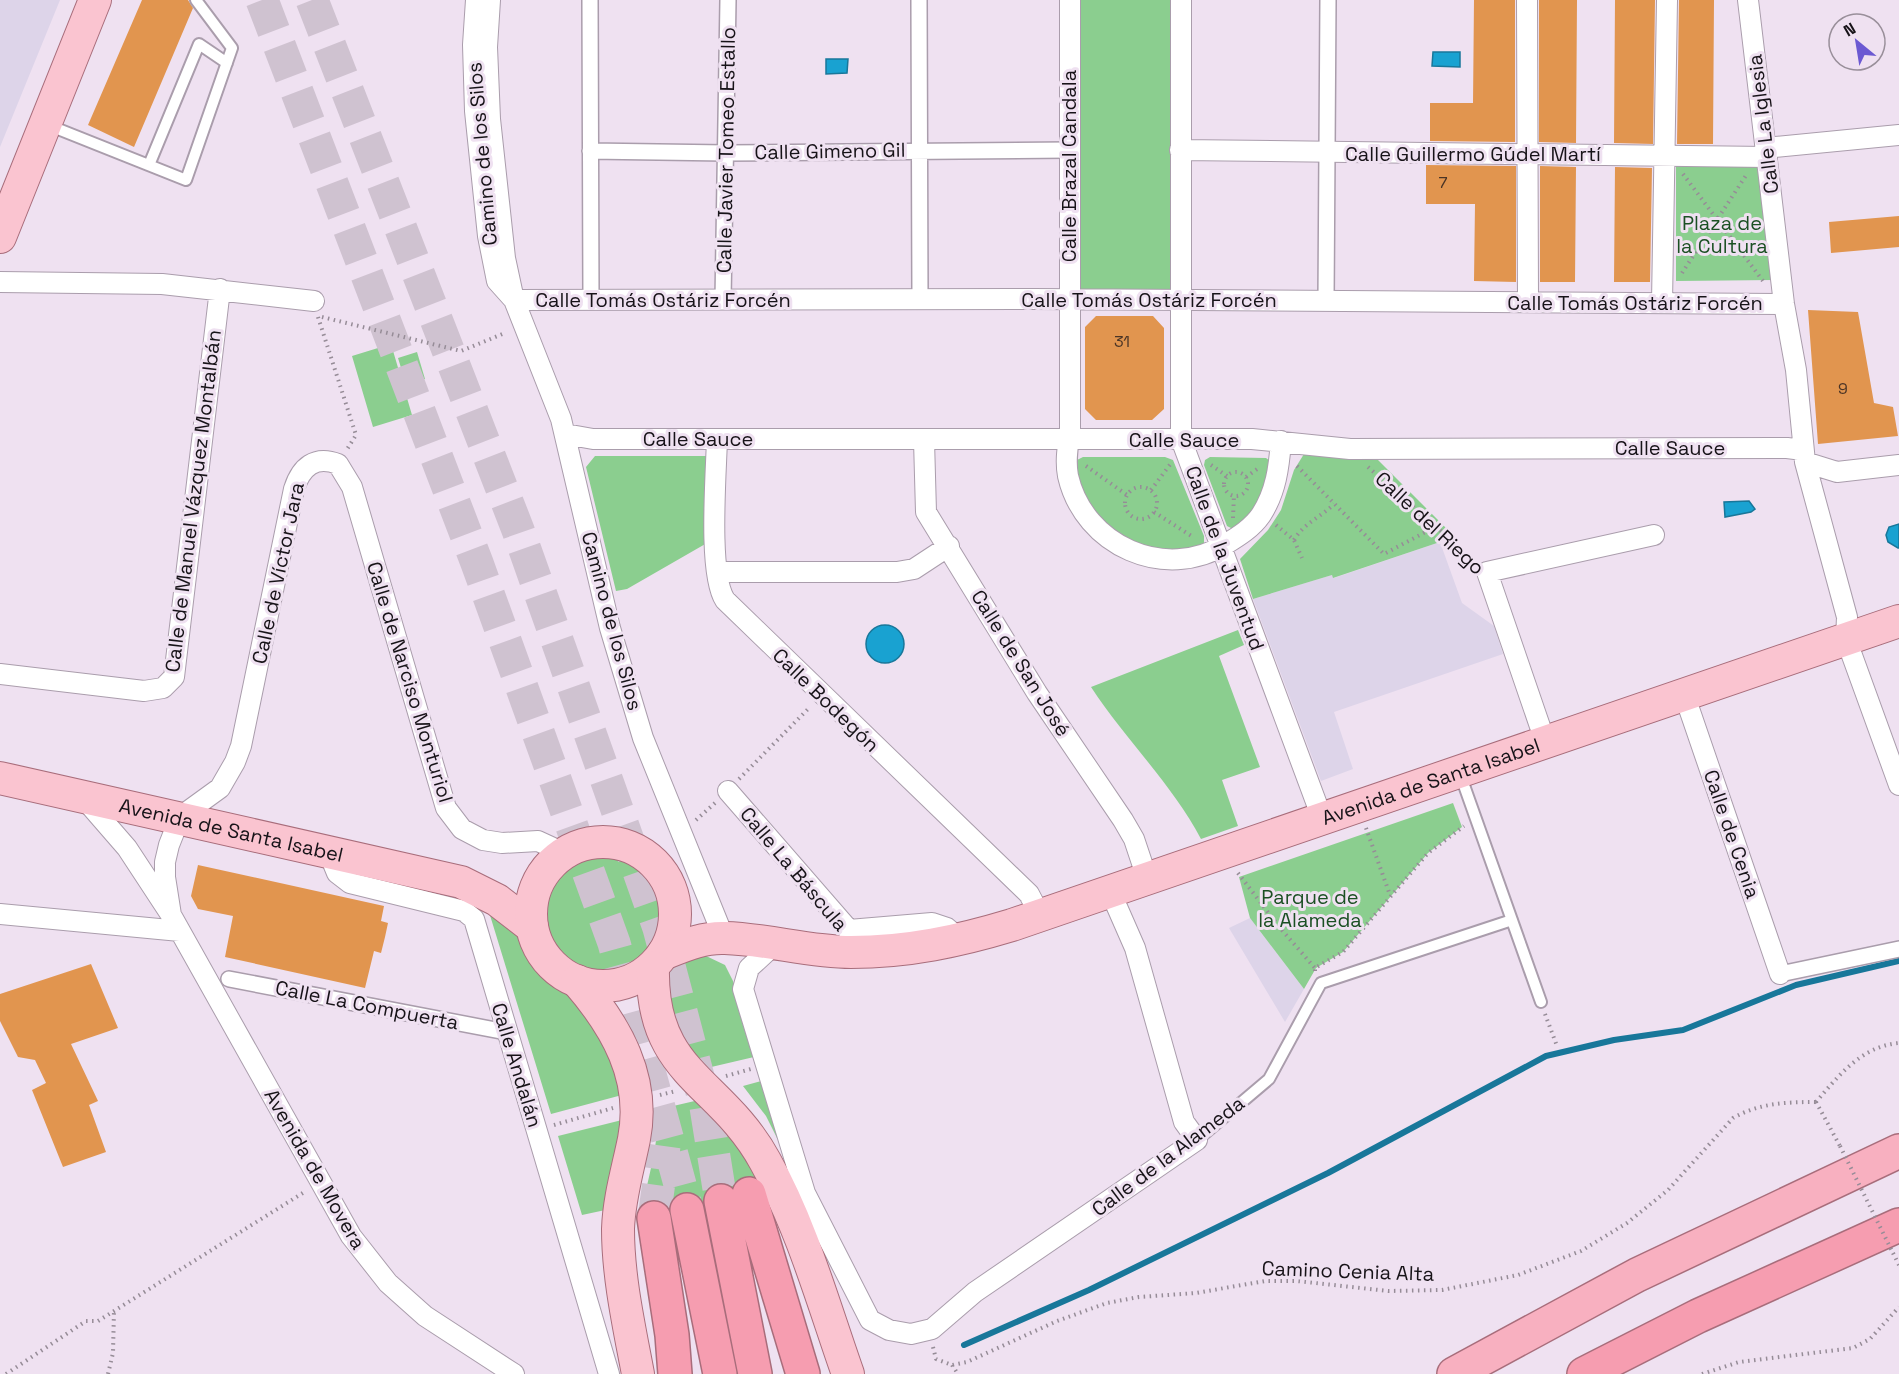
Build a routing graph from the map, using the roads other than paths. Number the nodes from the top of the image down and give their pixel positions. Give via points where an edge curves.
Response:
1 (95, 0) edge
2 (196, 0) edge
3 (476, 0) edge
4 (490, 0) edge
5 (590, 0) edge
6 (728, 0) edge
7 (919, 0) edge
8 (1070, 0) edge
9 (1180, 0) edge
10 (1328, 0) edge
11 (1527, 0) edge
12 (1667, 0) edge
13 (1748, 0) edge
14 (227, 63) junction
15 (45, 124) junction
16 (1899, 135) edge
17 (920, 150) junction
18 (1069, 150) junction
19 (1180, 150) junction
20 (590, 151) junction
21 (1528, 152) junction
22 (726, 153) junction
23 (1327, 153) junction
24 (1762, 154) junction
25 (1665, 157) junction
26 (149, 165) junction
27 (0, 237) edge
28 (0, 282) edge
29 (220, 290) junction
30 (1069, 299) junction
31 (514, 300) junction
32 (591, 300) junction
33 (723, 300) junction
34 (920, 300) junction
35 (1180, 300) junction
36 (1326, 301) junction
37 (1528, 302) junction
38 (1662, 303) junction
39 (1784, 303) junction
40 (316, 309) road end
41 (565, 434) junction
42 (1181, 439) junction
43 (717, 440) junction
44 (924, 440) junction
45 (1068, 440) junction
46 (1281, 441) junction
47 (1804, 456) junction
48 (338, 464) joint
49 (1899, 465) edge
50 (1837, 472) junction
51 (1812, 492) junction
52 (1654, 535) dead end
53 (949, 546) junction
54 (1221, 547) junction
55 (718, 572) junction
56 (1899, 621) edge
57 (1846, 639) junction
58 (0, 674) edge
59 (1684, 694) junction
60 (1545, 741) junction
61 (1459, 771) junction
62 (0, 778) edge
63 (1899, 785) edge
64 (728, 791) road end
65 (81, 795) junction
66 (180, 817) junction
67 (1322, 818) junction
68 (328, 851) junction
69 (564, 853) junction
70 (541, 878) junction
71 (1147, 878) junction
72 (461, 882) junction
73 (1110, 891) junction
74 (674, 899) junction
75 (0, 915) edge
76 (1040, 915) junction
77 (1512, 920) junction
78 (176, 923) junction
79 (532, 927) junction
80 (724, 938) junction
81 (850, 941) junction
82 (774, 945) junction
83 (1899, 949) edge
84 (658, 960) junction
85 (1780, 974) joint
86 (229, 978) dead end
87 (577, 981) junction
88 (1541, 1002) road end
89 (506, 1032) junction
90 (1197, 1140) junction
91 (1899, 1151) edge
92 (687, 1210) tunnel mouth
93 (654, 1218) tunnel mouth
94 (1896, 1239) edge
95 (514, 1374) edge
96 (609, 1374) edge
97 (638, 1374) edge
98 (675, 1374) edge
99 (720, 1374) edge
100 (755, 1374) edge
101 (803, 1374) edge
102 (848, 1374) edge
103 (1454, 1374) edge
104 (1584, 1374) edge

1 - 15 main road
2 - 14 lane via 232,48
3 - 31 street, Camino de los Silos via 475,111 488,236 497,281
4 - 31 street, Camino de los Silos via 490,119 505,258
5 - 20 street
6 - 22 street, Calle Javier Tomeo Estallo
7 - 17 street
8 - 18 street, Calle Brazal Candala
9 - 19 street, Calle de la Juventud
10 - 23 street
11 - 21 street
12 - 25 street
13 - 24 street, Calle La Iglesia
14 - 26 lane via 186,180
14 - 26 lane via 199,44
15 - 26 lane
15 - 27 main road
16 - 24 street, Calle Guillermo Gúdel Martí
17 - 18 street, Calle Gimeno Gil
17 - 22 street, Calle Gimeno Gil
17 - 34 street
18 - 30 street, Calle Brazal Candala
19 - 23 street, Calle Guillermo Gúdel Martí
19 - 35 street, Calle de la Juventud
20 - 22 street, Calle Gimeno Gil
20 - 32 street
21 - 23 street, Calle Guillermo Gúdel Martí
21 - 25 street, Calle Guillermo Gúdel Martí
21 - 37 street
22 - 33 street, Calle Javier Tomeo Estallo
23 - 36 street
24 - 25 street, Calle Guillermo Gúdel Martí
24 - 39 street, Calle La Iglesia
25 - 38 street
28 - 29 street via 162,284
29 - 40 street
29 - 58 street, Calle de Manuel Vázquez Montalbán via 174,677 163,688 144,691
30 - 34 street, Calle Tomás Ostáriz Forcén
30 - 35 street, Calle Tomás Ostáriz Forcén
30 - 45 street, Calle Brazal Candala
31 - 32 street, Calle Tomás Ostáriz Forcén
31 - 41 street, Camino de los Silos
32 - 33 street, Calle Tomás Ostáriz Forcén
33 - 34 street, Calle Tomás Ostáriz Forcén
35 - 36 street, Calle Tomás Ostáriz Forcén
35 - 42 street, Calle de la Juventud
36 - 37 street, Calle Tomás Ostáriz Forcén
37 - 38 street, Calle Tomás Ostáriz Forcén
38 - 39 street, Calle Tomás Ostáriz Forcén
39 - 47 street, Calle La Iglesia via 1796,370
41 - 43 street, Calle Sauce via 593,439
41 - 80 street, Camino de los Silos via 610,628 643,738
42 - 45 street, Calle Sauce
42 - 46 street, Calle Sauce
42 - 54 street, Calle de la Juventud
43 - 44 street, Calle Sauce
43 - 55 street, Calle Bodegón
44 - 45 street, Calle Sauce
44 - 53 street, Calle de San José via 924,507
45 - 54 street, Calle Brazal Candala via 1067,465 1073,489 1082,509 1110,540 1138,555 1169,560 1197,558
46 - 47 street, Calle Sauce via 1350,449 1787,448
46 - 54 street, Calle Brazal Candala via 1277,477 1265,508 1249,529
47 - 50 street, Calle Sauce
47 - 51 street, Calle La Iglesia
48 - 66 street, Calle de Víctor Jara via 310,464 298,478 241,746 220,788
48 - 69 street, Calle de Narciso Monturiol via 352,487 446,808 462,829 483,840 538,841
49 - 50 street
50 - 51 street
51 - 57 street, Calle La Iglesia via 1847,617
52 - 60 street, Calle del Riego via 1487,572
53 - 55 street via 914,569 897,572
53 - 71 street, Calle de San José via 1037,693 1124,820
54 - 67 street, Calle de la Juventud
55 - 76 street, Calle Bodegón via 727,603 1029,894
56 - 57 main road, Avenida de Santa Isabel
57 - 59 main road, Avenida de Santa Isabel
57 - 63 street, Calle La Iglesia
59 - 60 main road, Avenida de Santa Isabel
59 - 85 street, Calle de Cenia
60 - 61 main road, Avenida de Santa Isabel
61 - 67 main road, Avenida de Santa Isabel
61 - 77 lane
62 - 65 main road, Avenida de Santa Isabel
64 - 81 street, Calle La Báscula
65 - 66 main road, Avenida de Santa Isabel
65 - 78 street, Avenida de Movera via 127,848
66 - 68 main road, Avenida de Santa Isabel
66 - 78 street, Avenida de Movera via 165,862
67 - 71 main road, Avenida de Santa Isabel
68 - 72 main road, Avenida de Santa Isabel
68 - 89 street, Calle Andalán via 337,873 350,882 471,915
69 - 70 main road
69 - 74 main road via 597,842 632,847 659,868
70 - 72 main road, Avenida de Santa Isabel
70 - 79 main road via 531,907
71 - 73 main road, Avenida de Santa Isabel
72 - 79 main road, Avenida de Santa Isabel via 497,900
73 - 76 main road, Avenida de Santa Isabel
73 - 90 street via 1135,948 1184,1122
74 - 80 main road, Avenida de Santa Isabel via 696,920
74 - 84 main road via 674,928
75 - 78 street
76 - 81 main road, Avenida de Santa Isabel via 923,948
77 - 88 lane
77 - 90 lane, Calle de la Alameda via 1321,983 1269,1079
78 - 95 street, Avenida de Movera via 351,1236 388,1283 425,1316
79 - 87 main road via 552,965
80 - 82 main road, Avenida de Santa Isabel
80 - 84 main road, Avenida de Santa Isabel via 685,944
81 - 82 main road, Avenida de Santa Isabel
82 - 90 street, Calle de la Alameda via 749,969 743,990 806,1193 866,1314 876,1325 910,1334 932,1329 975,1292
83 - 85 street
84 - 87 main road via 642,975 617,985
84 - 102 main road via 653,1004 667,1044 683,1067 741,1125 766,1161 800,1239
86 - 89 street, Calle La Compuerta
87 - 97 main road via 603,1013 625,1052 637,1102 637,1122 618,1227 622,1279
89 - 96 street, Calle Andalán
91 - 103 highway via 1637,1275
92 - 99 highway
93 - 98 highway
94 - 104 highway via 1698,1316
100 - 101 highway via 735,1197

